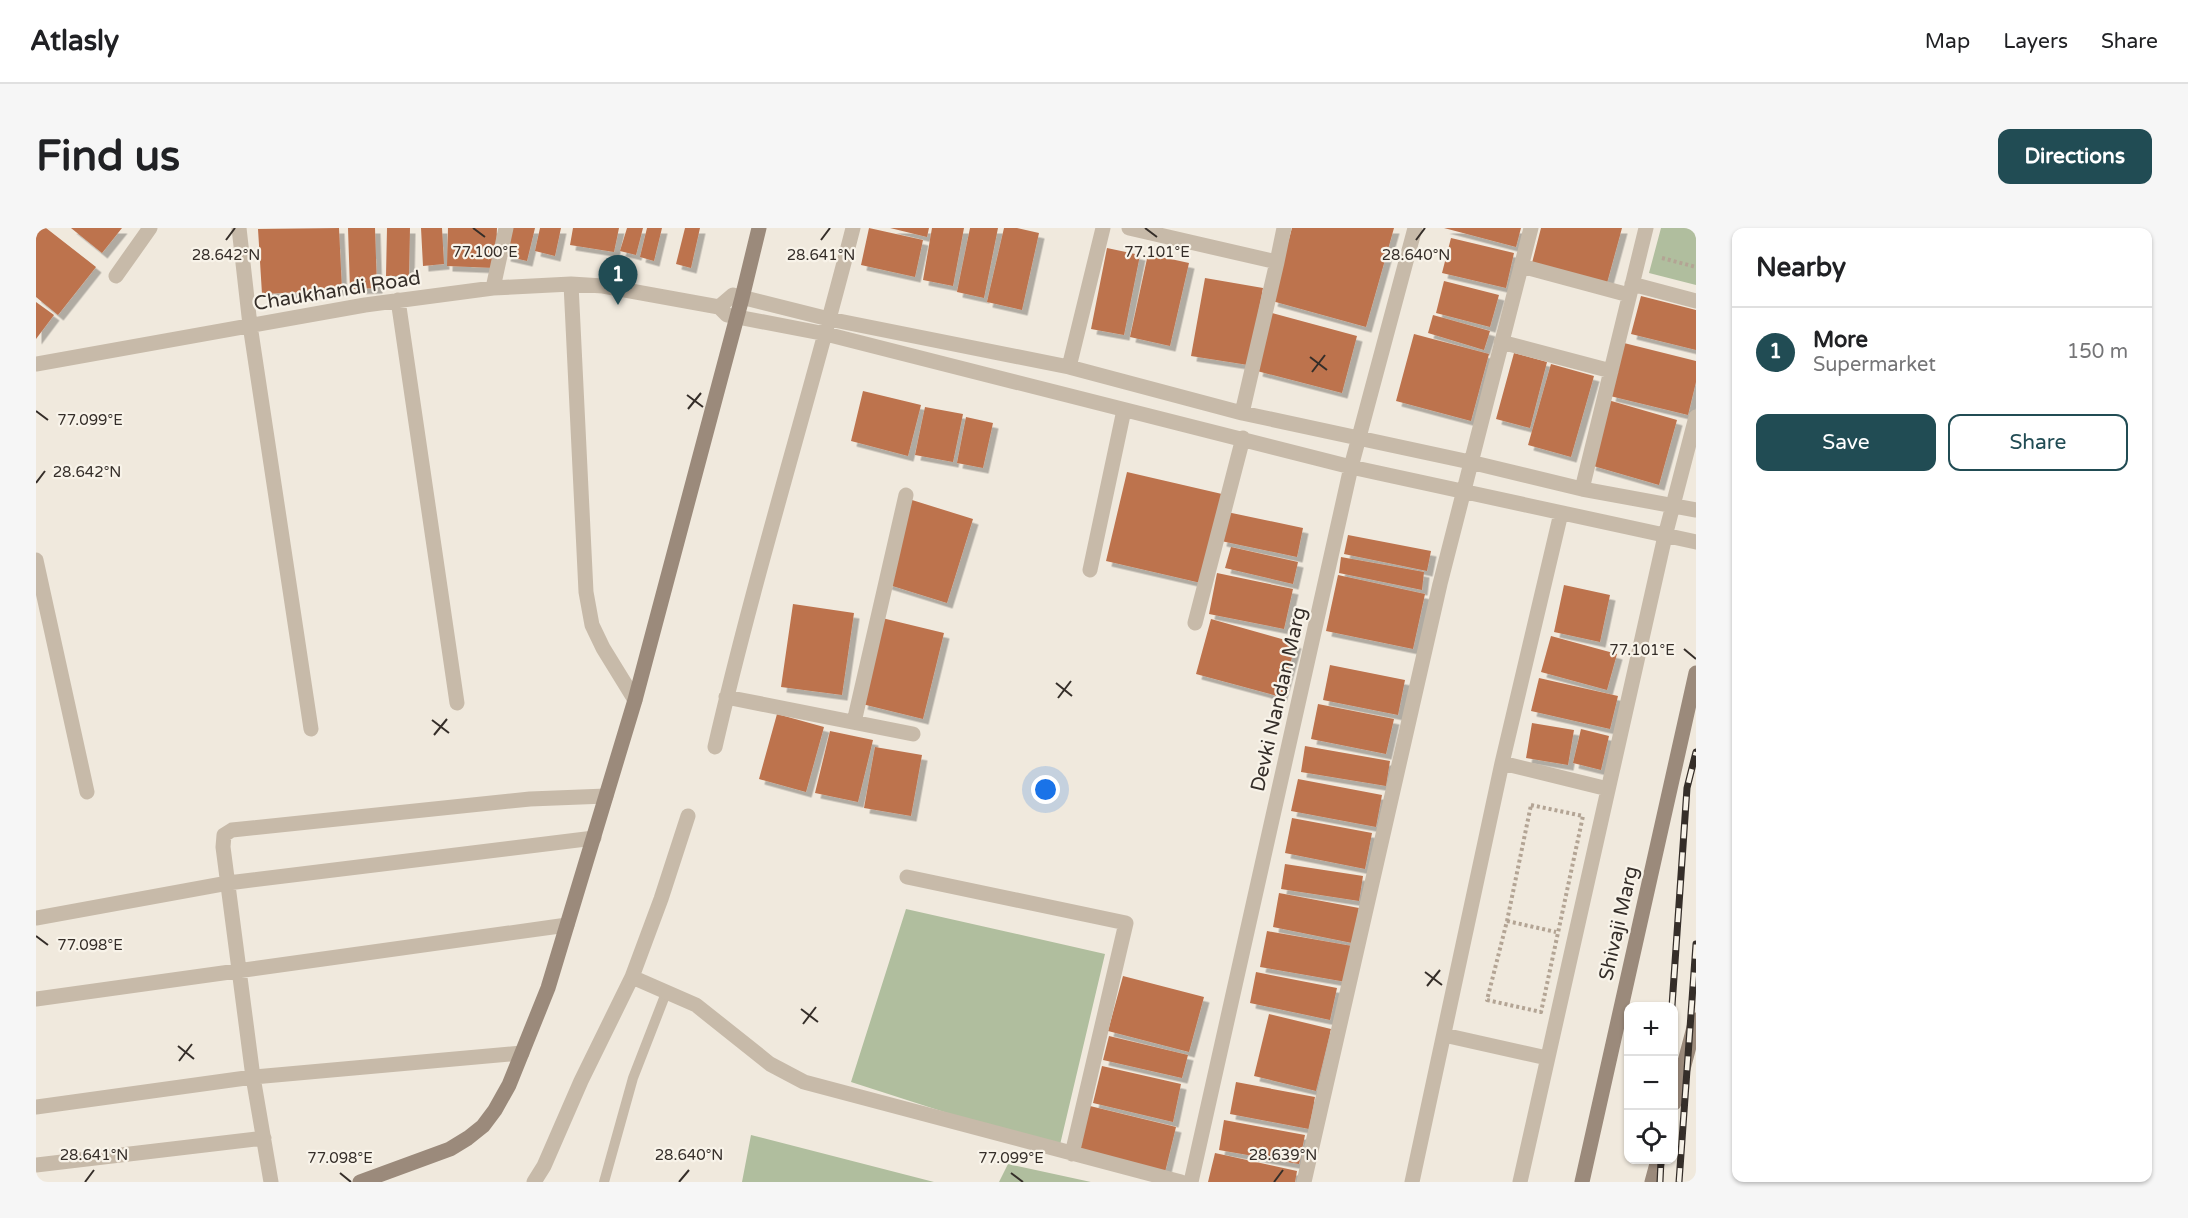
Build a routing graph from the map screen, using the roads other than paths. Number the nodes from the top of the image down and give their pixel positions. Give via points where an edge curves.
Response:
1 (150, 228) edge
2 (238, 228) edge
3 (506, 228) edge
4 (759, 228) edge
5 (853, 228) edge
6 (1103, 228) edge
7 (1129, 228) edge
8 (1284, 228) edge
9 (1415, 228) edge
10 (1531, 228) edge
11 (1646, 228) edge
12 (1277, 262) junction
13 (1521, 266) junction
14 (116, 276) dead end
15 (570, 284) junction
16 (493, 288) junction
17 (1631, 289) junction
18 (742, 298) junction
19 (398, 300) junction
20 (1696, 301) edge
21 (719, 307) junction
22 (737, 316) junction
23 (250, 325) junction
24 (828, 327) junction
25 (1501, 342) junction
26 (36, 364) edge
27 (1069, 367) junction
28 (1611, 371) junction
29 (1124, 410) junction
30 (1242, 413) junction
31 (1696, 417) edge
32 (1243, 438) junction
33 (1359, 439) junction
34 (1470, 462) junction
35 (1351, 467) junction
36 (1582, 489) junction
37 (1462, 491) junction
38 (906, 495) dead end
39 (1673, 505) junction
40 (1696, 510) edge
41 (1561, 513) junction
42 (1665, 536) junction
43 (1696, 542) edge
44 (36, 560) edge
45 (1090, 570) dead end
46 (1195, 623) dead end
47 (1696, 673) edge
48 (726, 697) junction
49 (635, 700) junction
50 (457, 703) dead end
51 (854, 722) junction
52 (311, 729) dead end
53 (913, 734) dead end
54 (715, 747) dead end
55 (1502, 763) junction
56 (1608, 789) junction
57 (87, 792) dead end
58 (606, 796) junction
59 (688, 816) dead end
60 (594, 838) junction
61 (907, 878) dead end
62 (228, 883) junction
63 (36, 918) edge
64 (567, 924) junction
65 (240, 971) junction
66 (632, 977) junction
67 (666, 993) junction
68 (36, 999) edge
69 (1696, 1020) edge
70 (1443, 1035) junction
71 (522, 1053) junction
72 (1547, 1058) junction
73 (253, 1077) junction
74 (1678, 1088) edge
75 (36, 1107) edge
76 (264, 1138) junction
77 (1072, 1154) junction
78 (1657, 1164) edge
79 (36, 1165) edge
80 (271, 1182) edge
81 (360, 1182) edge
82 (534, 1182) edge
83 (604, 1182) edge
84 (1181, 1182) edge
85 (1191, 1182) edge
86 (1304, 1182) edge
87 (1412, 1182) edge
88 (1520, 1182) edge
89 (1582, 1182) edge
90 (1652, 1182) edge

1 - 14 street
2 - 23 street
3 - 16 street
4 - 18 street
5 - 24 street
6 - 27 street
7 - 12 street
8 - 12 street
9 - 33 street, Devki Nandan Marg
10 - 13 street
11 - 17 street
12 - 30 street
13 - 17 street
13 - 25 street
15 - 16 street, Chaukhandi Road
15 - 21 street, Chaukhandi Road via 603,286
15 - 49 street via 585,592 592,625
16 - 19 street, Chaukhandi Road
17 - 20 street
17 - 28 street
18 - 21 street via 734,295
18 - 22 street
18 - 24 street
19 - 23 street, Chaukhandi Road
19 - 50 street
21 - 22 street, Chaukhandi Road via 727,315
22 - 24 street, Chaukhandi Road
22 - 49 street
23 - 26 street, Chaukhandi Road
23 - 52 street
24 - 27 street
24 - 29 street
24 - 48 street
25 - 28 street
25 - 34 street
27 - 30 street
28 - 36 street
29 - 32 street
29 - 45 street
30 - 33 street
31 - 39 street
32 - 35 street
32 - 46 street
33 - 34 street
33 - 35 street, Devki Nandan Marg
34 - 36 street
34 - 37 street
35 - 37 street
35 - 85 street, Devki Nandan Marg
36 - 39 street
37 - 41 street
37 - 86 street
38 - 51 street
39 - 40 street
39 - 42 street
41 - 42 street
41 - 55 street
42 - 43 street
42 - 56 street
44 - 57 street
47 - 89 street, Shivaji Marg
48 - 51 street
48 - 54 street
49 - 58 street
51 - 53 street
55 - 56 street
55 - 70 street
56 - 72 street
58 - 60 street
58 - 62 street via 530,799 232,830 223,840
59 - 66 street
60 - 62 street
60 - 64 street
61 - 77 street via 1126,923
62 - 63 street
62 - 65 street
64 - 65 street
64 - 71 street via 548,988
65 - 68 street
65 - 73 street
66 - 67 street
66 - 82 street
67 - 77 street via 696,1005 770,1064 804,1082
67 - 83 lane via 633,1078
69 - 74 street
70 - 72 street
70 - 87 street
71 - 73 street
71 - 81 street via 509,1085 483,1126 450,1149
72 - 88 street
73 - 75 street
73 - 76 street
76 - 79 street
76 - 80 street
77 - 84 street
78 - 90 street

